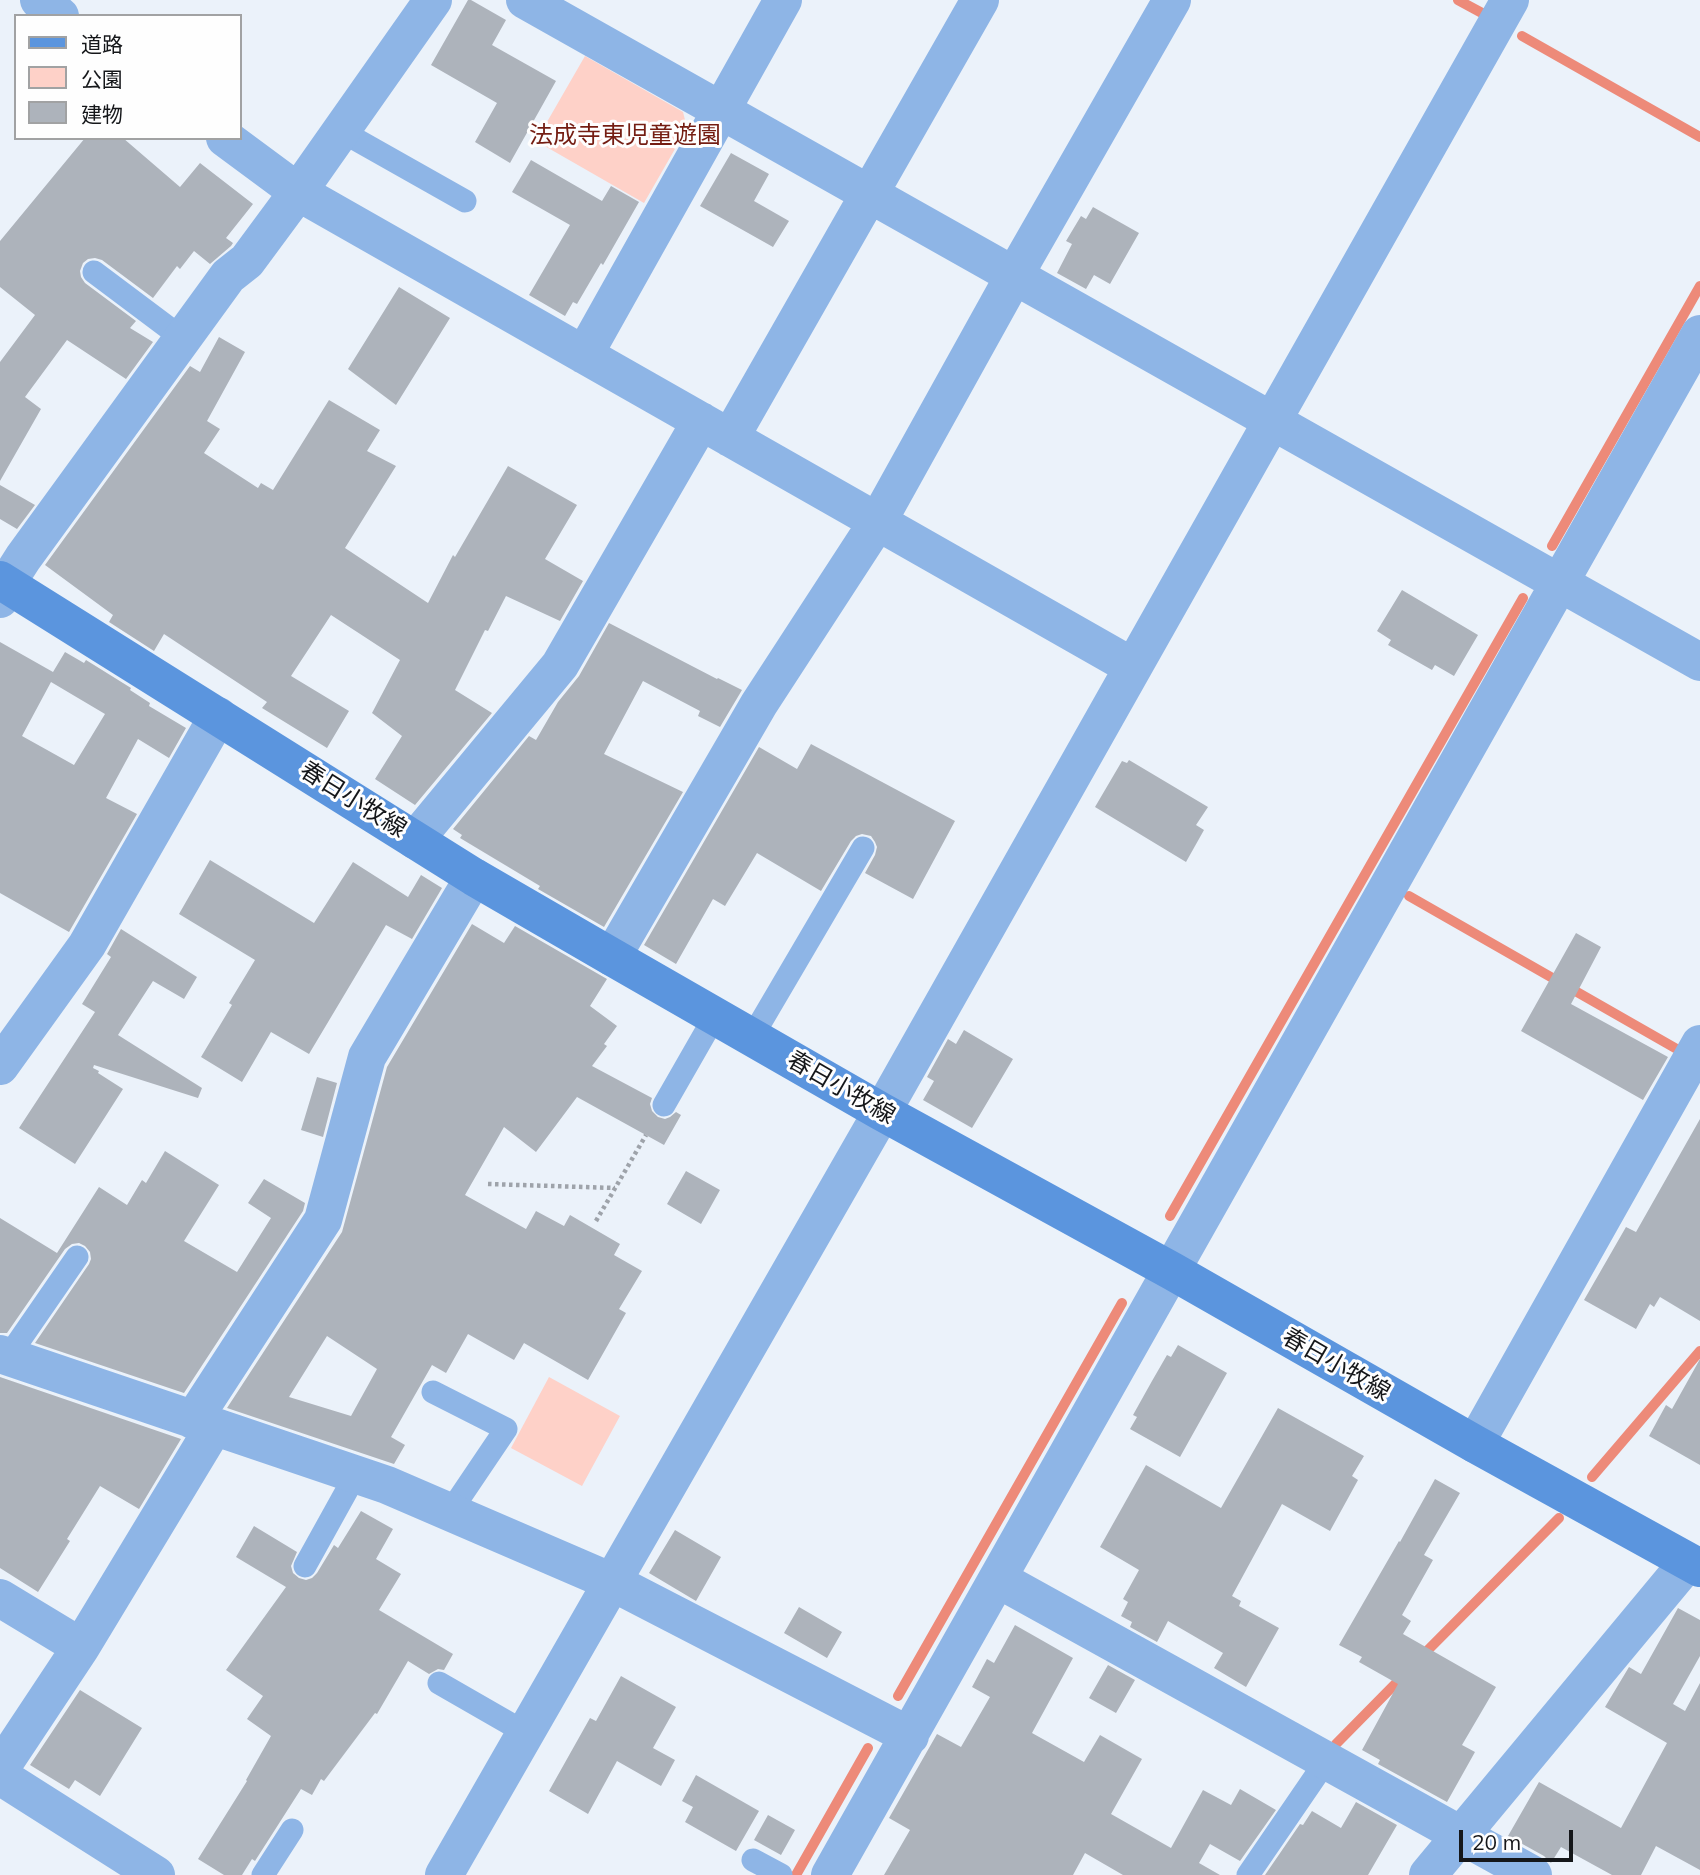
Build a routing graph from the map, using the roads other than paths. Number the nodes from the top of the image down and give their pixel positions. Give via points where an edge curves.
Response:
1 (39, 0) edge
2 (433, 0) edge
3 (525, 0) edge
4 (783, 0) edge
5 (980, 0) edge
6 (1172, 0) edge
7 (1510, 0) edge
8 (57, 14) edge
9 (720, 111) junction
10 (341, 131) junction
11 (228, 140) edge
12 (298, 192) junction
13 (869, 194) junction
14 (464, 201) dead end
15 (94, 272) dead end
16 (1014, 276) junction
17 (1700, 334) edge
18 (182, 338) junction
19 (584, 355) junction
20 (1272, 422) junction
21 (715, 429) junction
22 (878, 521) junction
23 (1559, 583) junction
24 (2, 587) edge
25 (1700, 662) edge
26 (1133, 667) junction
27 (218, 716) junction
28 (415, 840) junction
29 (863, 848) dead end
30 (474, 877) junction
31 (612, 957) junction
32 (715, 1016) junction
33 (752, 1037) junction
34 (1700, 1044) edge
35 (0, 1066) edge
36 (664, 1105) dead end
37 (881, 1112) junction
38 (77, 1257) dead end
39 (1172, 1271) junction
40 (4, 1356) edge
41 (433, 1392) dead end
42 (204, 1424) junction
43 (1475, 1444) junction
44 (356, 1474) junction
45 (450, 1512) junction
46 (1694, 1565) edge
47 (305, 1566) dead end
48 (998, 1579) junction
49 (612, 1582) junction
50 (0, 1598) edge
51 (81, 1647) junction
52 (439, 1683) dead end
53 (526, 1732) junction
54 (909, 1736) junction
55 (1326, 1761) junction
56 (0, 1769) edge
57 (0, 1776) edge
58 (292, 1830) dead end
59 (1461, 1835) junction
60 (753, 1860) dead end
61 (156, 1875) edge
62 (264, 1875) edge
63 (444, 1875) edge
64 (781, 1875) edge
65 (830, 1875) edge
66 (1248, 1875) edge
67 (1427, 1875) edge
68 (1533, 1875) edge

1 - 8 street
2 - 10 street
3 - 9 street
4 - 9 street
5 - 13 street
6 - 16 street
7 - 20 street
9 - 13 street
9 - 19 street
10 - 12 street
10 - 14 lane
11 - 12 street
12 - 18 street
12 - 19 street
13 - 16 street
13 - 21 street
15 - 18 lane
16 - 20 street
16 - 22 street
17 - 23 street
18 - 24 street
19 - 21 street
20 - 23 street
20 - 26 street
21 - 22 street
21 - 28 street via 560,666
22 - 26 street
22 - 31 street via 759,704
23 - 25 street
23 - 39 street
24 - 27 main road, 春日小牧線
26 - 37 street
27 - 28 main road, 春日小牧線
27 - 35 street via 88,945
28 - 30 main road, 春日小牧線
29 - 33 lane
30 - 31 main road, 春日小牧線
30 - 42 street via 367,1057 323,1220
31 - 32 main road, 春日小牧線
32 - 33 main road, 春日小牧線
32 - 36 lane
33 - 37 main road, 春日小牧線
34 - 43 street
37 - 39 main road, 春日小牧線
37 - 49 street
38 - 40 lane
39 - 43 main road, 春日小牧線
39 - 48 street
40 - 42 street
41 - 45 lane via 506,1429
42 - 44 street
42 - 51 street
43 - 46 main road, 春日小牧線
44 - 45 street
44 - 47 lane
45 - 49 street
46 - 59 street
48 - 54 street
48 - 55 street
49 - 53 street
49 - 54 street
50 - 51 street
51 - 56 street
52 - 53 lane
53 - 63 street
54 - 65 street
55 - 59 street
55 - 66 lane
57 - 61 street
58 - 62 lane
59 - 67 street
59 - 68 street
60 - 64 lane

